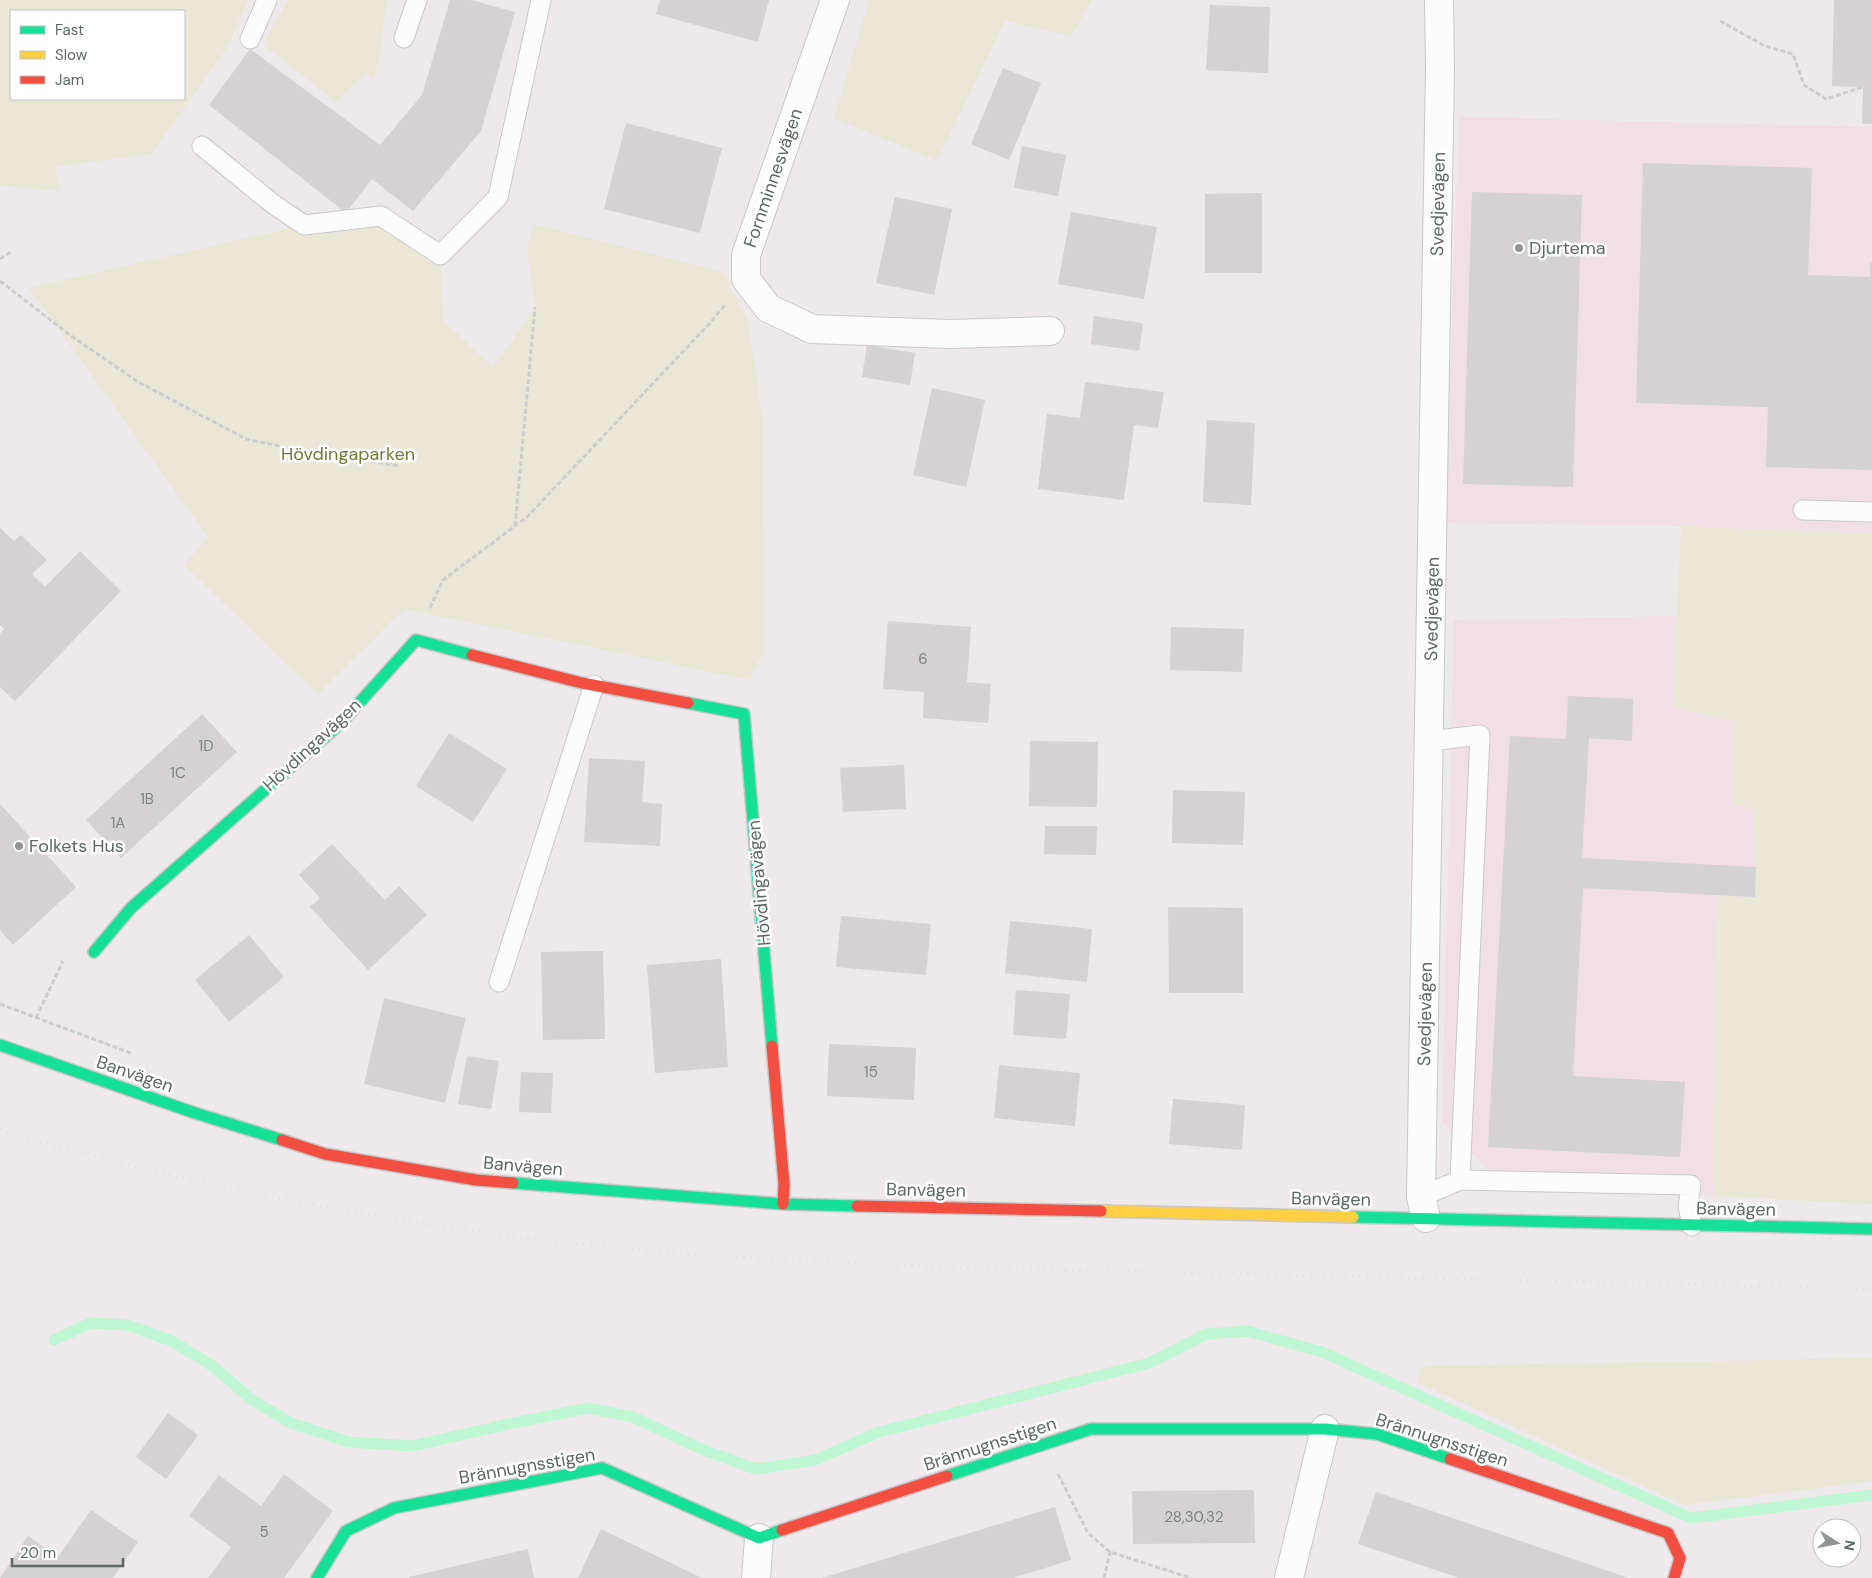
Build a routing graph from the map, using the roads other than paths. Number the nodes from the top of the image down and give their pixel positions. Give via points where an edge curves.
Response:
1 (267, 0) edge
2 (417, 0) edge
3 (541, 0) edge
4 (835, 0) edge
5 (1440, 0) edge
6 (404, 38) dead end
7 (250, 39) dead end
8 (202, 146) dead end
9 (1050, 331) dead end
10 (1803, 510) dead end
11 (1872, 512) edge
12 (594, 685) junction
13 (1430, 742) junction
14 (94, 952) road end
15 (499, 982) dead end
16 (0, 1045) edge
17 (1460, 1180) junction
18 (783, 1204) junction
19 (1424, 1208) junction
20 (1692, 1226) junction
21 (1872, 1229) edge
22 (1325, 1429) junction
23 (759, 1538) junction
24 (316, 1578) edge
25 (756, 1578) edge
26 (1290, 1578) edge
27 (1674, 1578) edge

1 - 7 lane
2 - 6 lane
3 - 8 lane via 498,197 440,255 381,216 304,225
4 - 9 street, Fornminnesvägen via 746,255 746,280 768,308 812,329 950,334
5 - 13 street, Svedjevägen
10 - 11 lane
12 - 14 street, Hövdingavägen via 416,640 341,723 131,908
12 - 15 lane
12 - 18 street, Hövdingavägen via 744,714
13 - 17 lane via 1480,735
13 - 19 street, Svedjevägen
16 - 18 street, Banvägen via 325,1154 476,1180
17 - 19 lane
17 - 20 lane via 1691,1185 1688,1206
18 - 19 street, Banvägen
19 - 20 street, Banvägen
20 - 21 street, Banvägen
22 - 23 street, Brännugnsstigen via 1091,1429
22 - 26 street
22 - 27 street, Brännugnsstigen via 1377,1434 1668,1533 1680,1558
23 - 24 street, Brännugnsstigen via 602,1468 394,1508 346,1531
23 - 25 street

